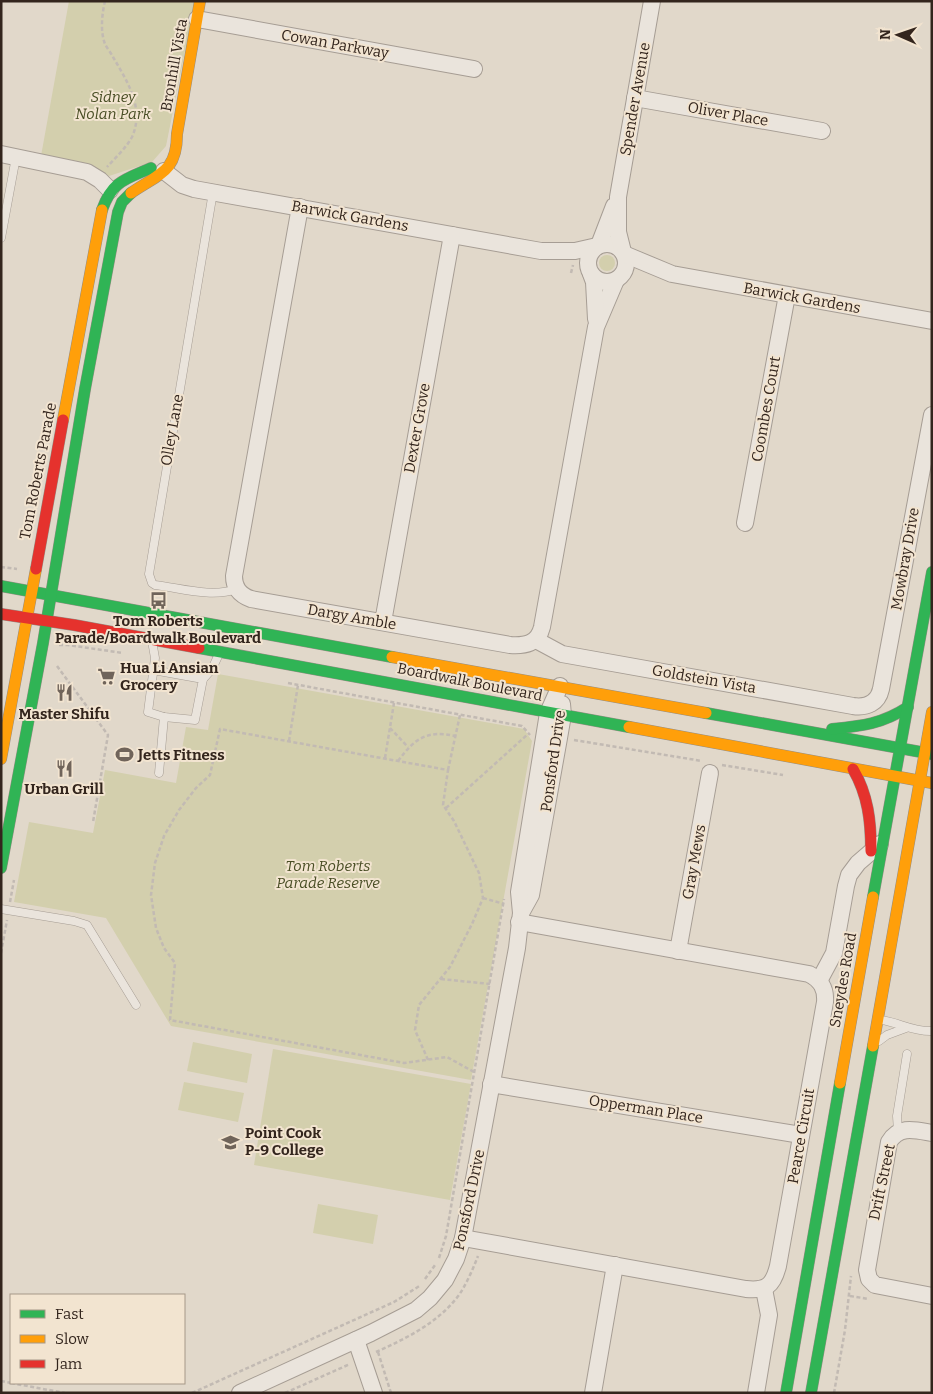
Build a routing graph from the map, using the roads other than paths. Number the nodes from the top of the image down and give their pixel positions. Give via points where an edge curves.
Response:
1 (200, 1) edge
2 (652, 1) edge
3 (197, 19) junction
4 (474, 69) dead end
5 (635, 98) junction
6 (822, 131) dead end
7 (8, 156) edge
8 (161, 168) junction
9 (110, 190) junction
10 (213, 192) junction
11 (618, 197) junction
12 (122, 201) junction
13 (300, 207) junction
14 (452, 234) junction
15 (1, 238) edge
16 (598, 245) junction
17 (541, 251) junction
18 (624, 253) junction
19 (590, 273) junction
20 (672, 274) junction
21 (616, 280) junction
22 (787, 295) junction
23 (932, 321) edge
24 (596, 327) junction
25 (70, 386) junction
26 (85, 389) junction
27 (932, 415) edge
28 (745, 524) dead end
29 (932, 572) edge
30 (1, 586) edge
31 (237, 589) junction
32 (31, 591) junction
33 (50, 595) junction
34 (1, 614) edge
35 (27, 618) junction
36 (46, 621) junction
37 (383, 622) junction
38 (151, 639) junction
39 (536, 640) junction
40 (219, 652) junction
41 (153, 670) junction
42 (204, 679) junction
43 (560, 686) junction
44 (875, 701) joint
45 (908, 707) junction
46 (932, 712) edge
47 (556, 714) junction
48 (164, 718) junction
49 (807, 732) junction
50 (900, 749) junction
51 (928, 753) edge
52 (1, 759) edge
53 (1, 765) edge
54 (713, 767) road end
55 (19, 768) junction
56 (853, 769) junction
57 (159, 772) dead end
58 (895, 777) junction
59 (920, 781) junction
60 (932, 783) edge
61 (13, 806) junction
62 (925, 811) dead end
63 (1, 812) edge
64 (912, 822) junction
65 (877, 846) junction
66 (1, 868) edge
67 (1, 909) edge
68 (517, 914) junction
69 (678, 951) junction
70 (819, 981) junction
71 (136, 1005) dead end
72 (876, 1020) junction
73 (906, 1028) junction
74 (932, 1032) edge
75 (871, 1052) junction
76 (907, 1054) dead end
77 (491, 1084) junction
78 (840, 1086) junction
79 (898, 1132) junction
80 (932, 1133) edge
81 (801, 1135) junction
82 (463, 1238) junction
83 (615, 1265) junction
84 (764, 1288) junction
85 (932, 1296) edge
86 (356, 1340) junction
87 (813, 1389) edge
88 (240, 1393) edge
89 (374, 1393) edge
90 (593, 1393) edge
91 (756, 1393) edge
92 (786, 1393) edge

1 - 3 main road, Bronhill Vista
2 - 5 street, Spender Avenue
3 - 4 street, Cowan Parkway
3 - 8 main road, Bronhill Vista via 177,134
5 - 6 street, Oliver Place
5 - 11 street, Spender Avenue
7 - 9 street via 87,172
7 - 15 lane
8 - 9 main road, Bronhill Vista via 127,178
8 - 10 street, Barwick Gardens via 187,187
8 - 12 main road, Bronhill Vista via 160,175
9 - 12 main road
9 - 25 main road, Tom Roberts Parade via 101,214
10 - 13 street, Barwick Gardens
10 - 31 lane, Olley Lane via 149,574 155,584 216,593
11 - 16 street, Spender Avenue
11 - 18 street, Spender Avenue via 618,232
12 - 26 main road, Tom Roberts Parade
13 - 14 street, Barwick Gardens
13 - 31 street via 235,568
14 - 17 street, Barwick Gardens
14 - 37 street, Dexter Grove
16 - 17 street, Barwick Gardens via 575,251
16 - 18 street via 612,244
16 - 19 street via 588,259
17 - 19 street, Barwick Gardens
18 - 20 street, Barwick Gardens
18 - 21 street via 625,269
19 - 21 street via 602,282
19 - 24 street via 595,293
20 - 21 street, Barwick Gardens
20 - 22 street, Barwick Gardens
21 - 24 street
22 - 23 street, Barwick Gardens
22 - 28 street, Coombes Court
24 - 39 street via 542,627
25 - 26 main road
25 - 32 main road, Tom Roberts Parade
26 - 33 main road, Tom Roberts Parade
27 - 44 street, Mowbray Drive via 881,689
29 - 45 main road
30 - 32 main road, Boardwalk Boulevard
31 - 37 street, Dargy Amble via 251,599
32 - 33 main road, Boardwalk Boulevard
32 - 35 main road, Tom Roberts Parade
33 - 36 main road, Tom Roberts Parade
33 - 43 main road, Boardwalk Boulevard
34 - 35 main road, Boardwalk Boulevard
35 - 36 main road, Boardwalk Boulevard
35 - 52 main road, Tom Roberts Parade
36 - 38 main road, Boardwalk Boulevard
36 - 55 main road, Tom Roberts Parade
37 - 39 street, Dargy Amble via 510,645 523,646
38 - 40 main road, Boardwalk Boulevard
38 - 41 lane via 155,658
39 - 44 street, Goldstein Vista via 562,654 853,706 863,707
40 - 42 lane
40 - 47 main road, Boardwalk Boulevard
41 - 42 lane
41 - 48 lane via 148,712
42 - 48 lane via 195,720
43 - 47 street, Ponsford Drive
43 - 49 main road, Boardwalk Boulevard
45 - 49 main road via 882,722
45 - 50 main road
46 - 51 main road
47 - 56 main road, Boardwalk Boulevard
47 - 68 street, Ponsford Drive
48 - 57 lane
49 - 50 main road, Boardwalk Boulevard
50 - 51 main road, Boardwalk Boulevard
50 - 58 main road
51 - 59 main road
53 - 55 main road
54 - 69 street, Gray Mews
55 - 61 main road, Tom Roberts Parade
56 - 58 main road, Boardwalk Boulevard
56 - 65 main road via 864,788
58 - 59 main road, Boardwalk Boulevard
58 - 65 main road
59 - 60 main road, Boardwalk Boulevard
59 - 64 main road
61 - 63 main road
61 - 66 main road, Tom Roberts Parade
62 - 64 main road
64 - 72 main road
65 - 70 street via 849,876 834,953
65 - 78 main road, Sneydes Road via 866,935
67 - 71 lane via 87,925
68 - 69 street
68 - 77 street, Ponsford Drive via 517,948
69 - 70 street via 811,975
70 - 81 street, Pearce Circuit via 824,988 825,1002
72 - 73 lane
72 - 75 main road
72 - 78 main road via 864,1028 852,1046
73 - 74 lane
73 - 75 lane via 884,1036
75 - 87 main road
76 - 79 lane, Drift Street via 897,1116
77 - 81 street, Opperman Place
77 - 82 street, Ponsford Drive
78 - 92 main road, Sneydes Road
79 - 80 street via 908,1129
79 - 85 street, Drift Street via 888,1146 867,1262 868,1275 872,1282 882,1287
81 - 84 street, Pearce Circuit via 777,1271 772,1283
82 - 83 street
82 - 86 street, Ponsford Drive via 452,1269 430,1298 406,1315
83 - 84 street via 746,1289
83 - 90 street
84 - 91 street via 769,1315
86 - 88 street, Ponsford Drive
86 - 89 street

